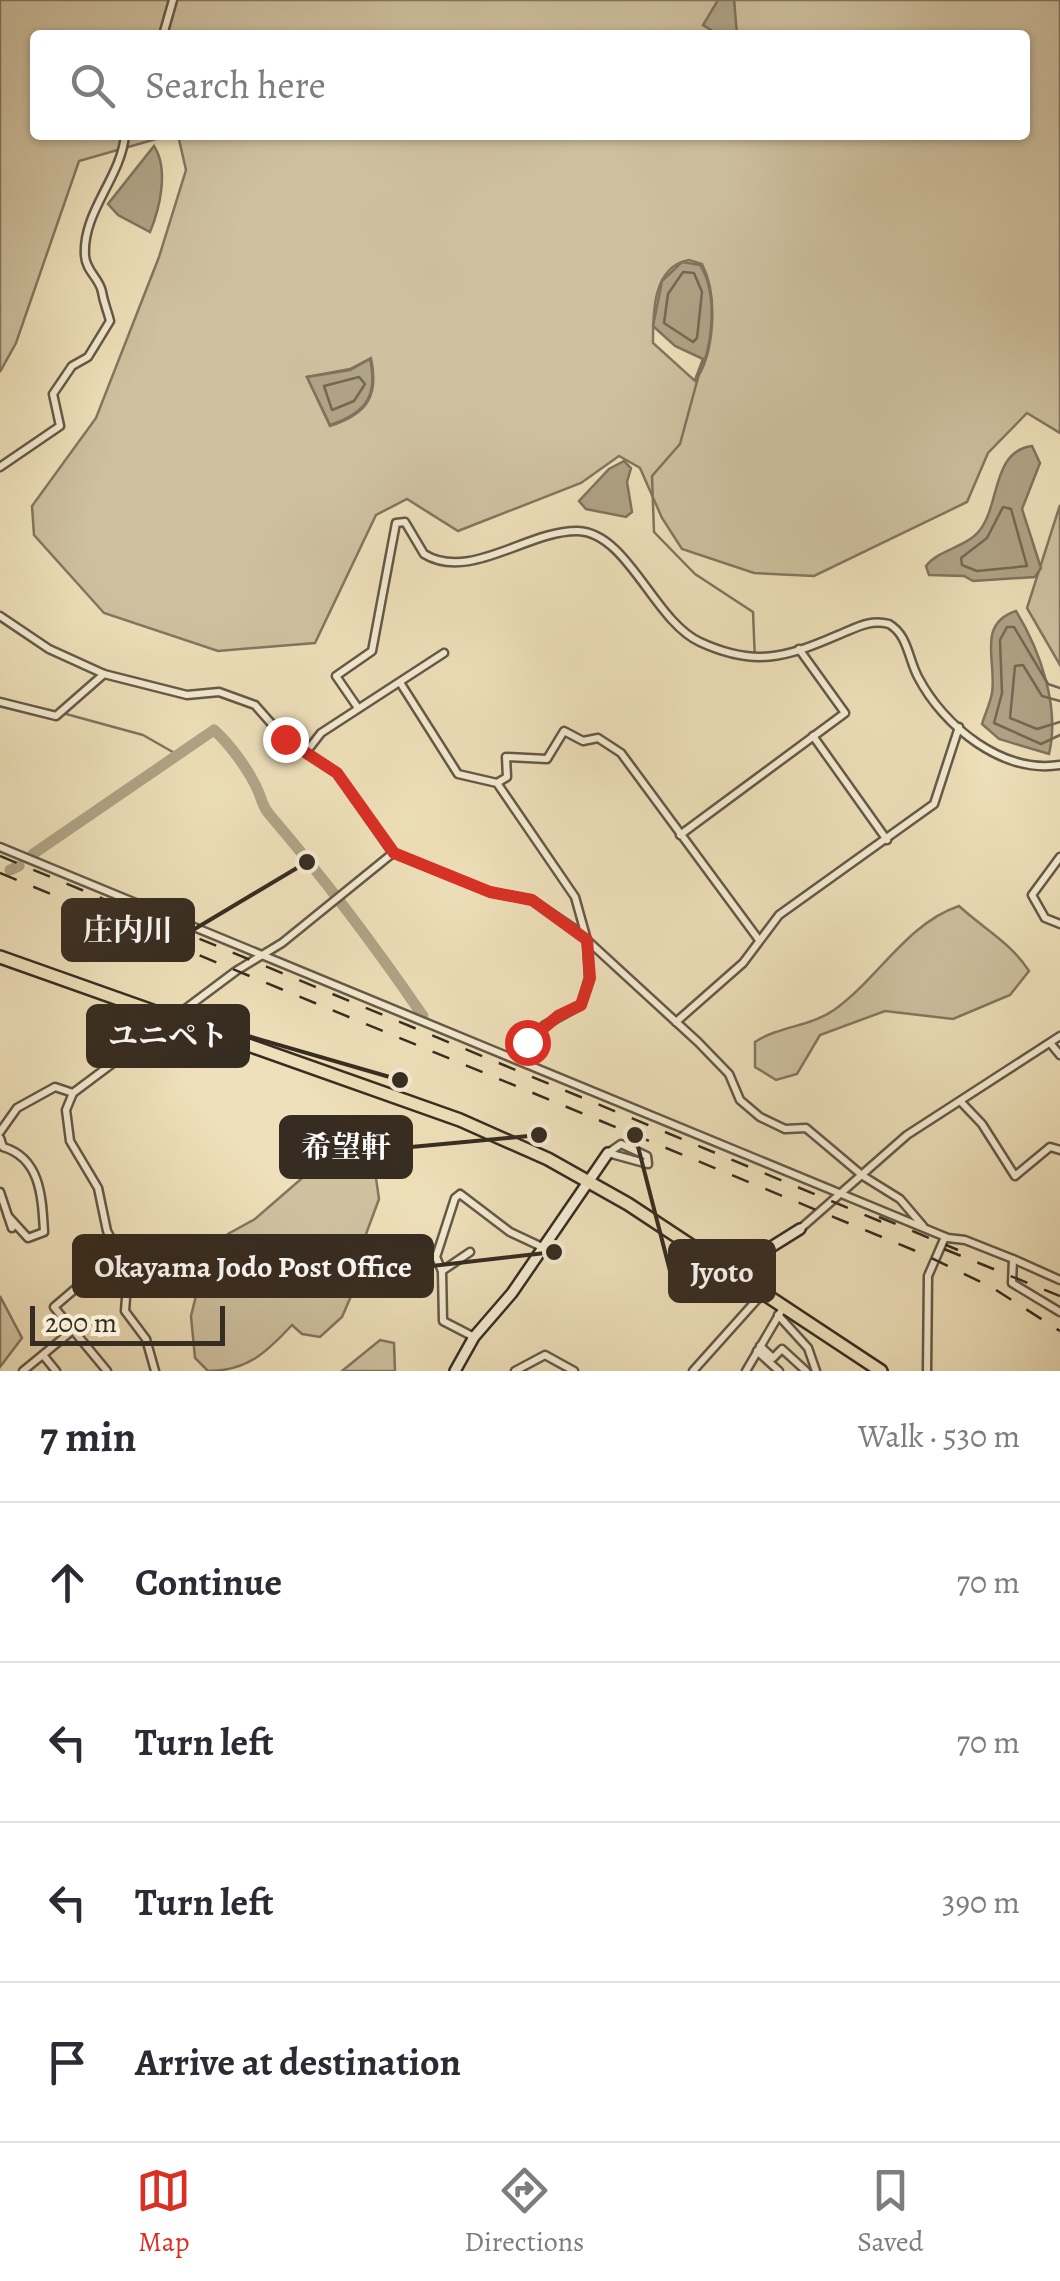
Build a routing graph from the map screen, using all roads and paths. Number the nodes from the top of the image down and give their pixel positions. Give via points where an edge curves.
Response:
1 (173, 0) edge
2 (164, 30) edge
3 (124, 140) edge
4 (0, 468) edge
5 (0, 616) edge
6 (799, 650) junction
7 (444, 654) dead end
8 (104, 674) junction
9 (401, 684) junction
10 (0, 702) edge
11 (358, 708) junction
12 (959, 726) junction
13 (813, 736) junction
14 (308, 751) junction
15 (1060, 766) edge
16 (497, 784) junction
17 (680, 835) junction
18 (887, 840) junction
19 (0, 846) edge
20 (394, 853) junction
21 (1060, 858) edge
22 (1060, 924) edge
23 (587, 940) junction
24 (759, 940) junction
25 (262, 953) junction
26 (0, 957) edge
27 (174, 1020) junction
28 (676, 1022) junction
29 (1060, 1036) edge
30 (1051, 1044) junction
31 (1060, 1055) edge
32 (509, 1056) junction
33 (73, 1093) junction
34 (961, 1102) junction
35 (0, 1135) edge
36 (1060, 1150) edge
37 (608, 1154) junction
38 (863, 1176) junction
39 (587, 1180) junction
40 (0, 1192) edge
41 (844, 1194) junction
42 (8, 1216) junction
43 (924, 1227) junction
44 (12, 1228) dead end
45 (800, 1229) joint
46 (945, 1237) junction
47 (542, 1247) junction
48 (470, 1252) dead end
49 (1013, 1259) junction
50 (442, 1271) junction
51 (731, 1272) junction
52 (89, 1277) dead end
53 (1060, 1280) edge
54 (762, 1294) junction
55 (781, 1311) junction
56 (1060, 1312) edge
57 (73, 1330) junction
58 (474, 1337) junction
59 (758, 1348) junction
60 (43, 1355) junction
61 (812, 1370) edge
62 (23, 1371) edge
63 (56, 1371) edge
64 (106, 1371) edge
65 (155, 1371) edge
66 (455, 1371) edge
67 (515, 1371) edge
68 (574, 1371) edge
69 (693, 1371) edge
70 (746, 1371) edge
71 (779, 1371) edge
72 (881, 1371) edge
73 (927, 1371) edge

1 - 2 street
3 - 4 street via 86,236 86,264 110,320 88,357 72,366 53,394 60,426
5 - 8 street
6 - 11 street via 750,659 694,640 596,534 566,531 456,564 424,554 400,520 390,539 372,651 336,676
6 - 12 street via 866,623 889,624 904,639 919,680
6 - 13 street via 845,712
7 - 9 street
8 - 10 street via 56,716
8 - 14 street via 186,695 219,692 246,700 285,739
9 - 11 street
9 - 16 street via 458,774
11 - 14 street via 321,732
12 - 15 street via 1015,764
12 - 18 street via 934,804
13 - 17 street
13 - 18 street
14 - 20 street via 337,773
16 - 17 street via 508,777 506,758 547,759 564,731 583,741 598,738 621,753
16 - 23 street via 564,876
17 - 24 street
18 - 24 street via 779,915
19 - 25 street
20 - 23 street via 490,892 532,900
20 - 25 street
21 - 22 street via 1032,895 1037,909
23 - 28 street
23 - 32 street via 590,978 581,1005
24 - 28 street via 743,963
25 - 27 street
25 - 32 street
26 - 27 highway
27 - 33 street
27 - 39 highway via 460,1120
28 - 38 street via 729,1074 740,1100 760,1117 784,1128 806,1128
29 - 30 street
30 - 31 street
30 - 34 street
32 - 41 street
33 - 35 street via 61,1087 42,1094 12,1112
33 - 65 street via 66,1110 70,1142 102,1198 107,1232 128,1272 124,1311 146,1339
34 - 36 street via 1015,1176 1050,1147
34 - 38 street via 907,1135
35 - 42 street via 3,1147 32,1166 44,1232 28,1238
37 - 37 street via 621,1144 650,1162 643,1166
37 - 39 street
38 - 41 street
38 - 43 street via 900,1200
39 - 47 street
39 - 51 highway
40 - 42 street
41 - 43 street
41 - 45 street
42 - 44 street
43 - 46 street
45 - 51 street
46 - 49 street
46 - 73 street via 928,1276
47 - 50 street via 460,1194 436,1252
47 - 58 street
48 - 50 street
49 - 53 street
49 - 56 street via 1012,1282
50 - 58 street via 444,1322
51 - 54 highway
52 - 57 street via 54,1307
54 - 55 highway
54 - 69 street
55 - 59 street
55 - 61 street via 808,1348
55 - 72 highway
57 - 60 street
57 - 64 street
58 - 66 street
59 - 61 street via 773,1358 782,1349
59 - 70 street
59 - 71 street
60 - 62 street
60 - 63 street
67 - 68 street via 546,1354

